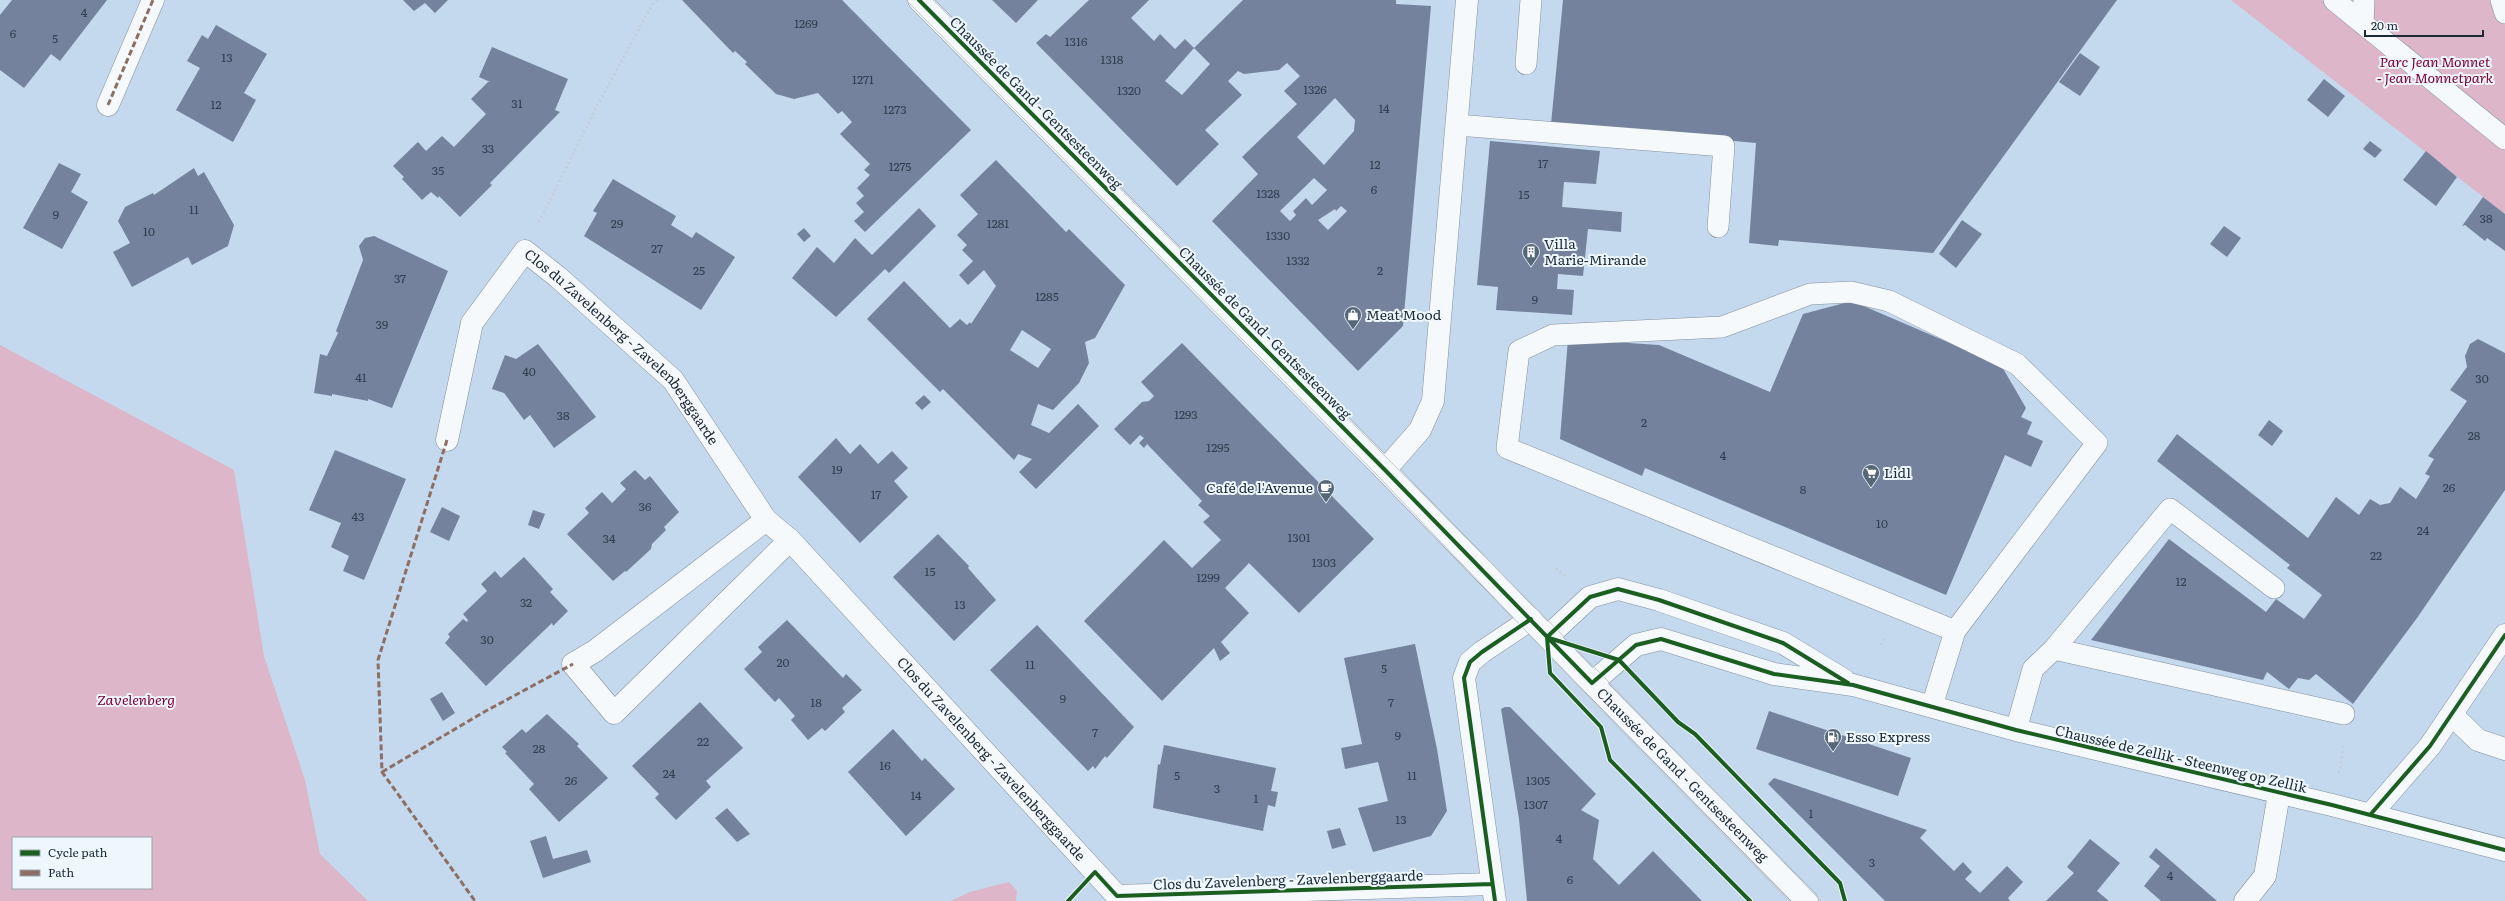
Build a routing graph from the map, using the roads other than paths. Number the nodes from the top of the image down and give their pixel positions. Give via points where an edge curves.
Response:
1 (153, 0) edge
2 (919, 0) edge
3 (1467, 0) edge
4 (1531, 0) edge
5 (2334, 0) edge
6 (2364, 0) edge
7 (2501, 0) edge
8 (2505, 13) edge
9 (2363, 24) junction
10 (1526, 64) dead end
11 (108, 105) dead end
12 (1457, 125) junction
13 (2505, 140) edge
14 (1718, 227) dead end
15 (447, 440) dead end
16 (1385, 470) junction
17 (766, 520) junction
18 (790, 540) junction
19 (2274, 588) dead end
20 (1531, 619) junction
21 (1955, 631) junction
22 (2505, 635) edge
23 (1547, 637) junction
24 (2054, 649) junction
25 (1592, 683) junction
26 (1853, 685) junction
27 (1932, 706) junction
28 (2344, 714) dead end
29 (2452, 715) junction
30 (2016, 730) junction
31 (2505, 749) edge
32 (2279, 794) junction
33 (2370, 815) junction
34 (2505, 850) edge
35 (1494, 892) edge
36 (1806, 901) edge
37 (2245, 901) edge

1 - 11 street
2 - 16 street, Chaussée de Gand - Gentsesteenweg
3 - 12 street
4 - 10 lane
5 - 9 lane
6 - 9 lane
7 - 8 lane
9 - 13 lane
12 - 14 lane via 1724,146
12 - 16 street via 1433,401 1420,430
15 - 17 street, Clos du Zavelenberg - Zavelenberggaarde via 472,323 525,251 673,380
16 - 20 street, Chaussée de Gand - Gentsesteenweg
17 - 18 street, Clos du Zavelenberg - Zavelenberggaarde
17 - 18 street via 596,651 573,664 614,713
18 - 35 street, Clos du Zavelenberg - Zavelenberggaarde via 1117,896
19 - 24 lane via 2170,509
20 - 23 street, Chaussée de Gand - Gentsesteenweg
20 - 35 street via 1470,662 1464,678
21 - 21 lane via 1507,448 1519,351 1552,335 1722,327 1810,294 1851,292 1889,301 2017,364 2097,442
21 - 27 lane
22 - 29 street
23 - 25 street, Chaussée de Gand - Gentsesteenweg
23 - 26 street, Chaussée de Zellik - Steenweg op Zellik via 1590,597 1618,589 1659,600 1783,643
24 - 28 lane
24 - 30 lane via 2033,669
25 - 26 street, Chaussée de Zellik - Steenweg op Zellik via 1636,645 1661,639 1774,674
25 - 36 street, Chaussée de Gand - Gentsesteenweg
26 - 27 street, Chaussée de Zellik - Steenweg op Zellik
27 - 30 street, Chaussée de Zellik - Steenweg op Zellik
29 - 31 street via 2478,740
29 - 33 street via 2418,761
30 - 32 street, Chaussée de Zellik - Steenweg op Zellik
32 - 33 street, Chaussée de Zellik - Steenweg op Zellik
32 - 37 street via 2265,876
33 - 34 street, Chaussée de Zellik - Steenweg op Zellik

